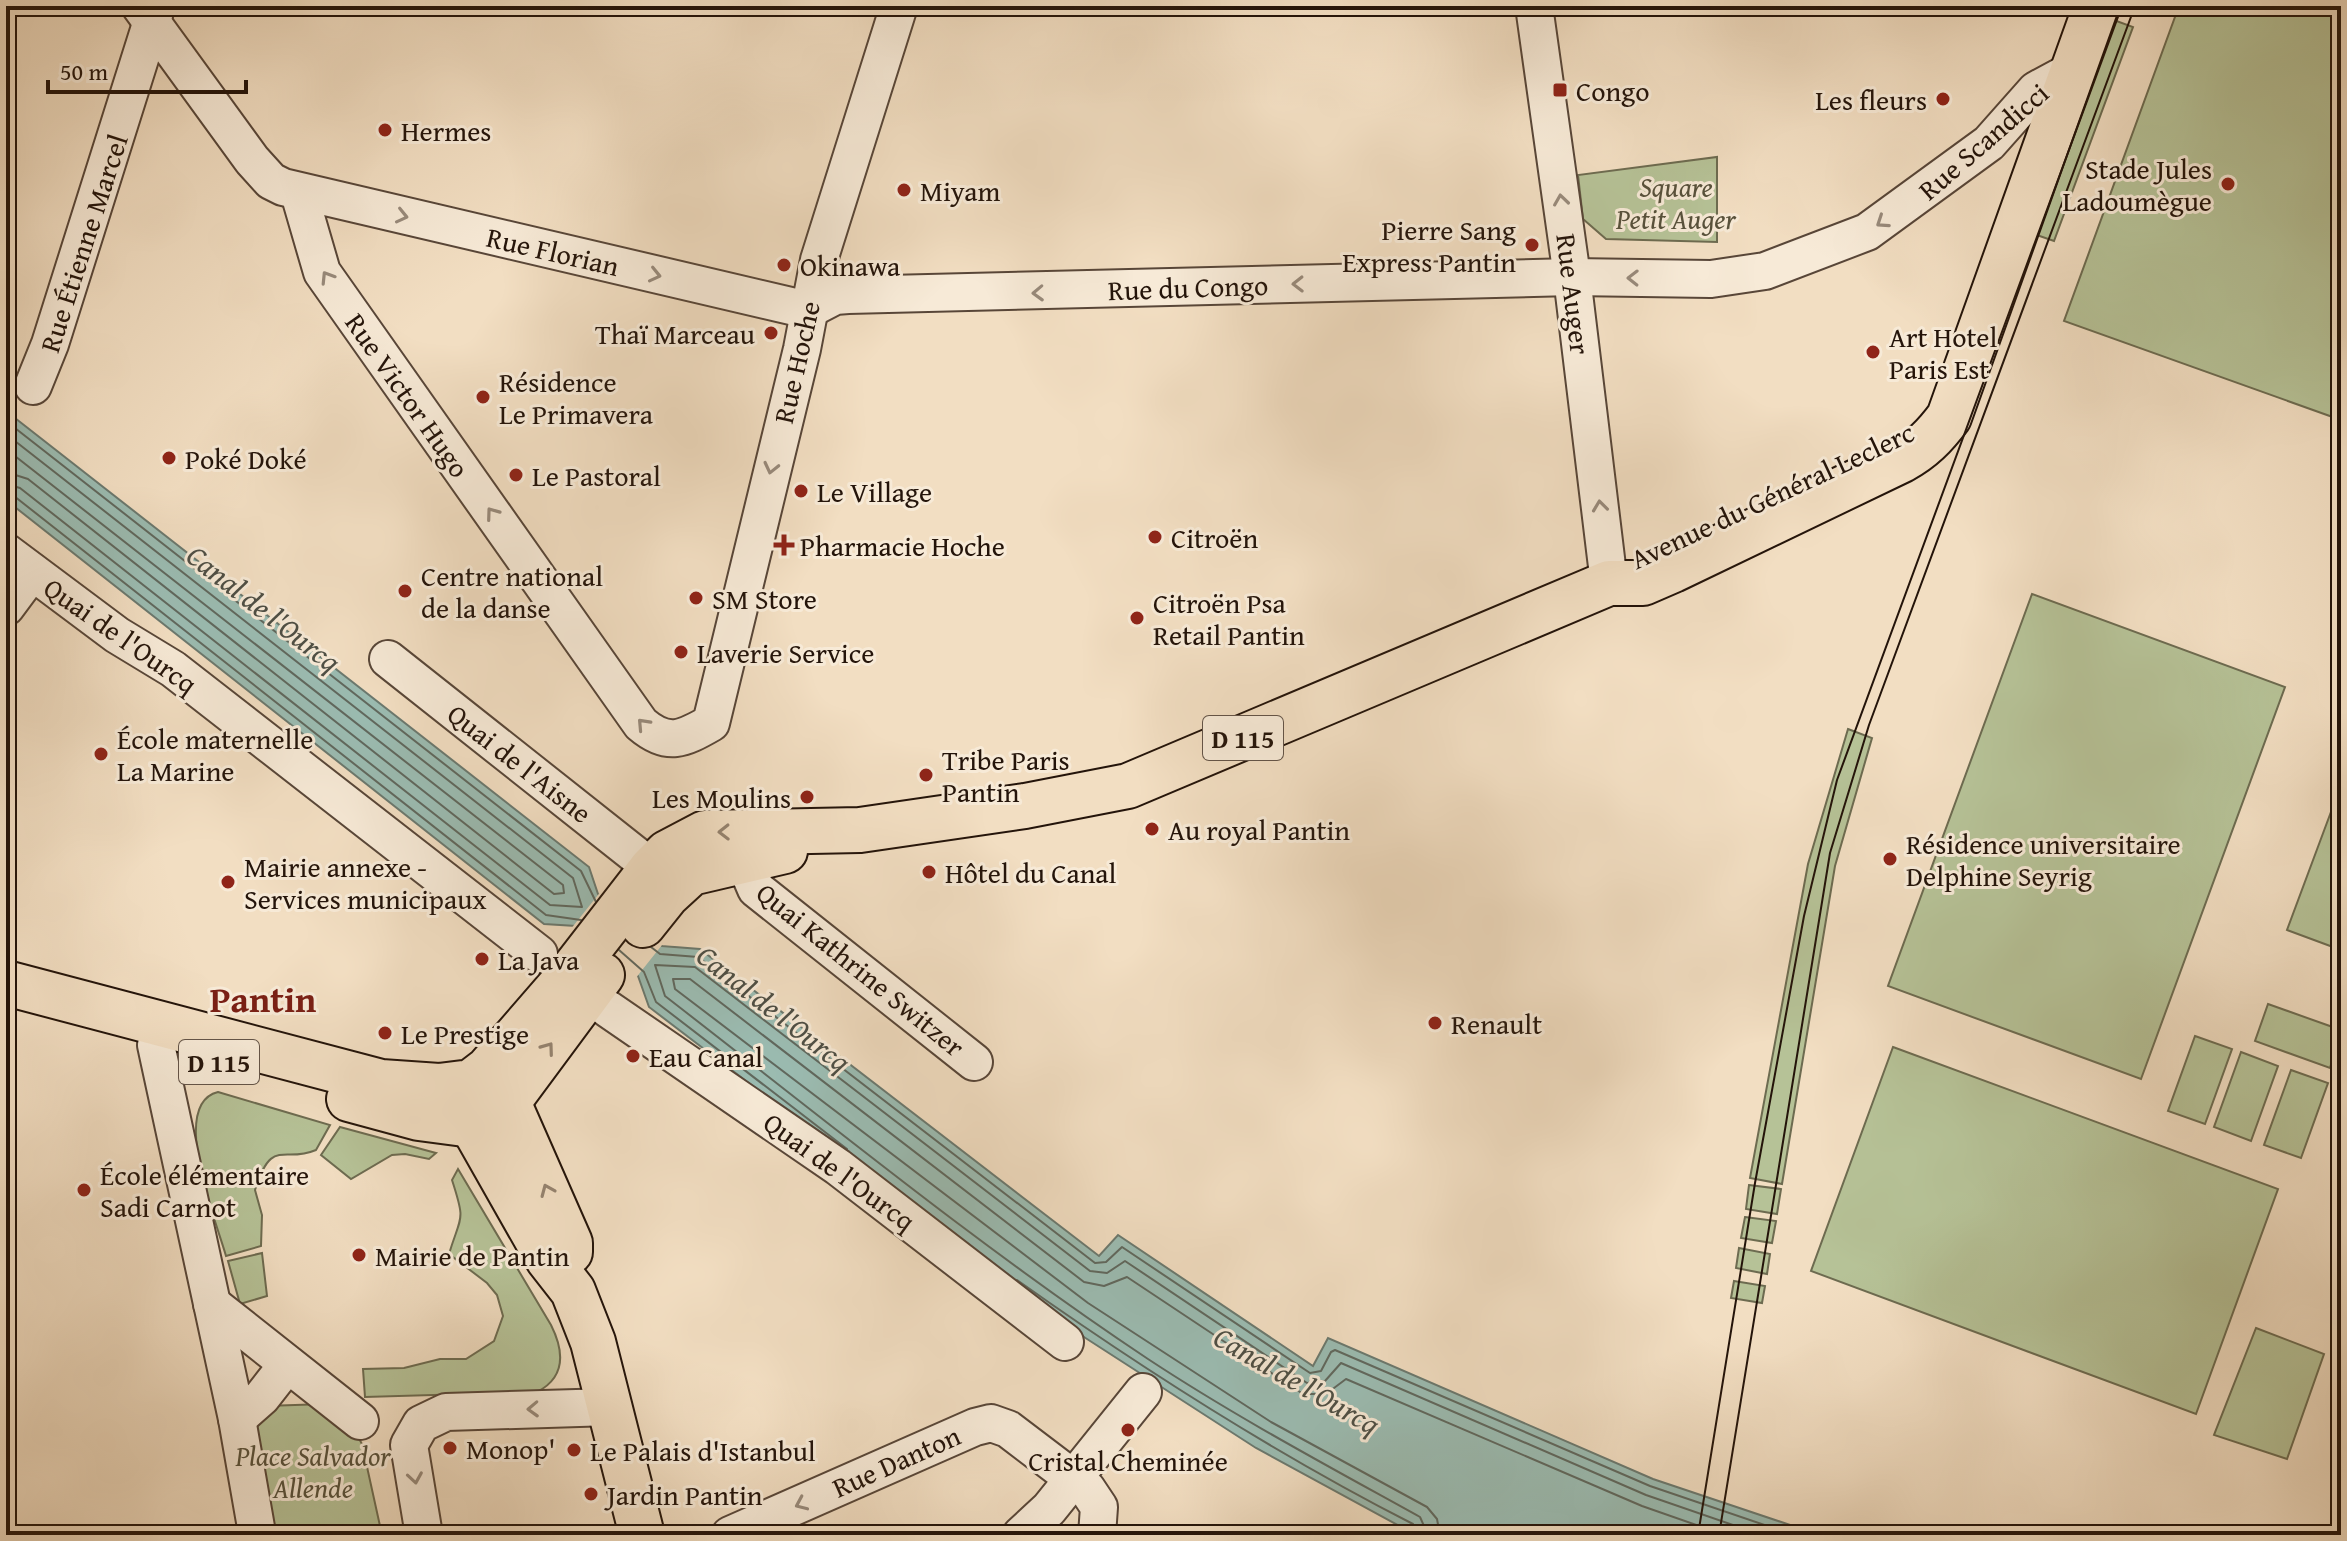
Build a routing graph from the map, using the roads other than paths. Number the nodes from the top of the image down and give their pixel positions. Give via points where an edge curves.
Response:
1 (899, 6) edge
2 (2096, 6) edge
3 (1525, 8) edge
4 (150, 12) edge
5 (2073, 70) junction
6 (299, 193) junction
7 (1572, 277) junction
8 (808, 310) junction
9 (33, 386) dead end
10 (19, 562) edge
11 (1609, 583) junction
12 (6, 607) edge
13 (388, 659) dead end
14 (711, 723) joint
15 (750, 875) dead end
16 (655, 881) junction
17 (577, 982) junction
18 (6, 983) edge
19 (6, 1002) edge
20 (156, 1045) junction
21 (974, 1062) dead end
22 (484, 1103) junction
23 (212, 1304) junction
24 (1065, 1342) dead end
25 (287, 1365) junction
26 (1143, 1392) dead end
27 (611, 1407) junction
28 (237, 1419) junction
29 (360, 1421) dead end
30 (1073, 1479) junction
31 (257, 1533) dead end
32 (424, 1535) edge
33 (642, 1535) edge
34 (730, 1535) edge
35 (1021, 1535) edge
36 (1097, 1535) edge

1 - 8 street, Rue Hoche
2 - 5 main road, D 115
7 -> 3 street, Rue Auger
4 - 6 street via 261,171
4 - 9 street, Rue Étienne Marcel
5 -> 7 street, Rue Scandicci via 2036,90 1989,143 1930,189 1867,232 1815,254 1765,271 1711,279
5 - 11 main road, Avenue du Général Leclerc / D 115 via 1955,394 1937,414 1910,431 1626,557
6 -> 8 street, Rue Florian
14 -> 6 street, Rue Victor Hugo via 672,741 641,724 322,272
7 -> 8 street, Rue du Congo via 848,295
11 -> 7 street, Rue Auger
8 -> 14 street, Rue Hoche
10 - 12 street
10 - 17 street, Quai de l'Ourcq via 117,635 173,669
11 - 16 main road, Avenue du Général Leclerc / D 115 via 1128,786 860,830
13 - 16 street, Quai de l'Aisne
15 - 21 street, Quai Kathrine Switzer via 756,889
16 - 17 main road, Avenue du Général Leclerc / D 115
17 - 22 main road, Avenue du Général Leclerc / D 115
17 - 24 street, Quai de l'Ourcq via 838,1167
18 - 22 main road, D 115 via 381,1082 439,1086
19 - 20 main road, D 115
20 - 22 main road, D 115 via 419,1118
20 - 23 street
22 - 27 main road via 570,1243 573,1291
23 - 25 street
23 - 28 street
25 - 28 street
25 - 29 street
26 - 30 street
27 -> 32 street via 446,1412 421,1424 409,1445
27 - 33 main road
28 - 31 street
30 -> 34 street, Rue Danton via 1000,1425 975,1427
30 - 35 street
30 - 36 street via 1099,1507

